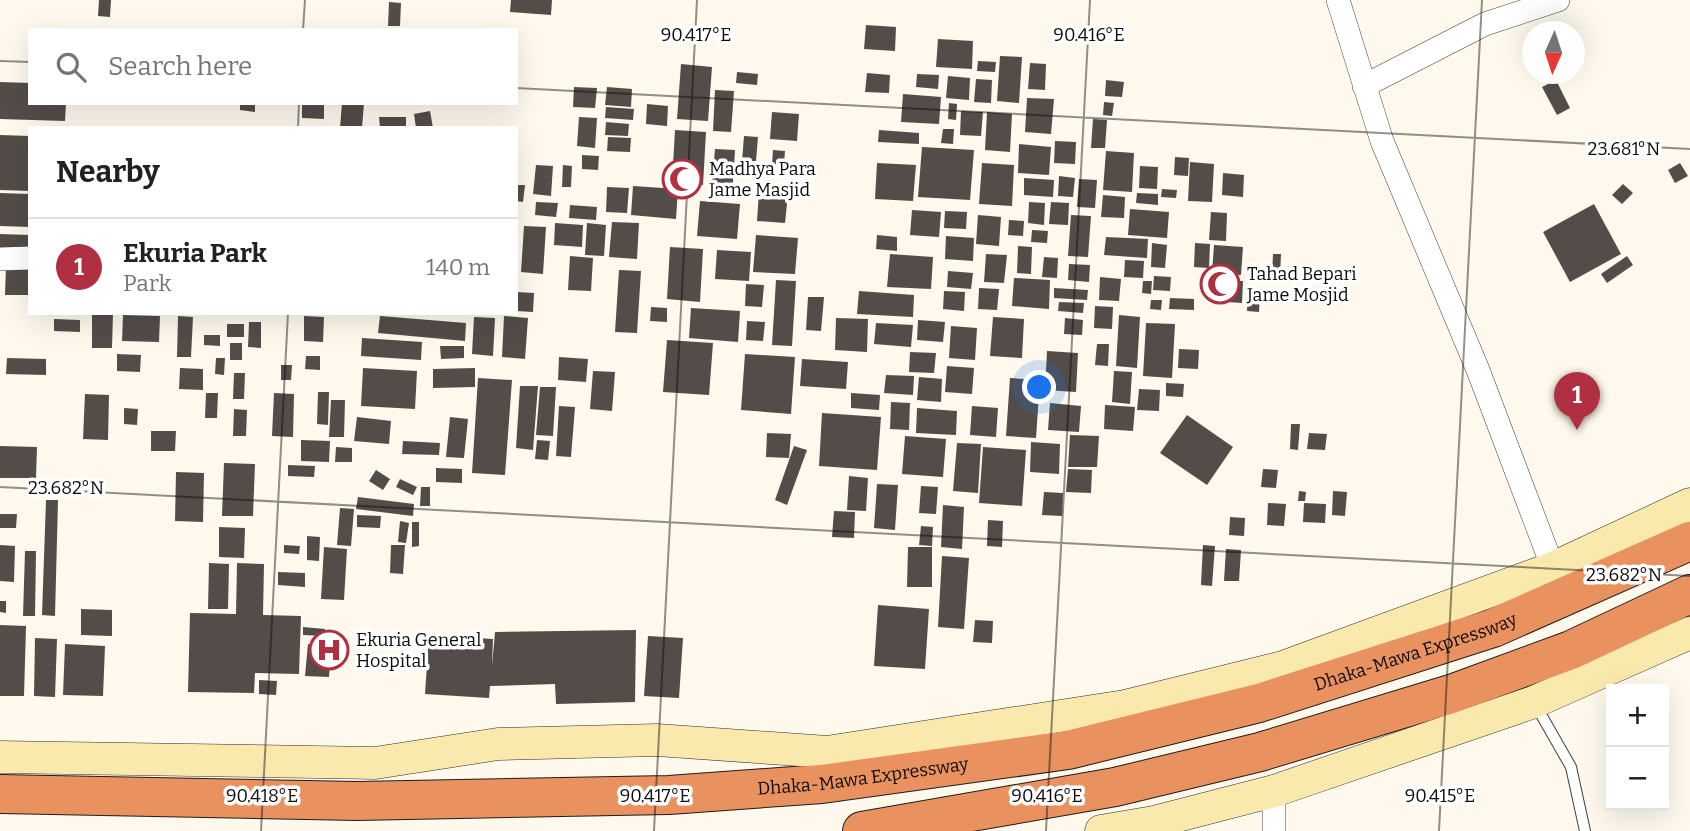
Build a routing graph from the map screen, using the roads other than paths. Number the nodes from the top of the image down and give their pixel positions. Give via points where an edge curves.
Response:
1 (1338, 0) edge
2 (1558, 0) edge
3 (1364, 86) junction
4 (28, 258) edge
5 (0, 259) edge
6 (1690, 504) edge
7 (1690, 541) edge
8 (1553, 568) junction
9 (1690, 594) edge
10 (1690, 633) edge
11 (1534, 702) junction
12 (0, 757) edge
13 (1274, 791) junction
14 (0, 794) edge
15 (862, 831) edge
16 (1101, 831) edge
17 (1274, 831) edge
18 (1585, 831) edge

1 - 3 street
2 - 3 street via 1485,24
3 - 8 street
4 - 5 street
6 - 8 main road
7 - 14 highway, Dhaka-Mawa Expressway via 1493,628 1259,704 1068,750 822,784 669,795 357,801
8 - 12 main road via 1256,674 1125,706 827,752 657,740 498,744 375,763
9 - 15 highway via 1535,664 1261,752 1115,787
10 - 11 main road
11 - 13 main road
11 - 18 lane via 1571,767
13 - 16 main road
13 - 17 street

